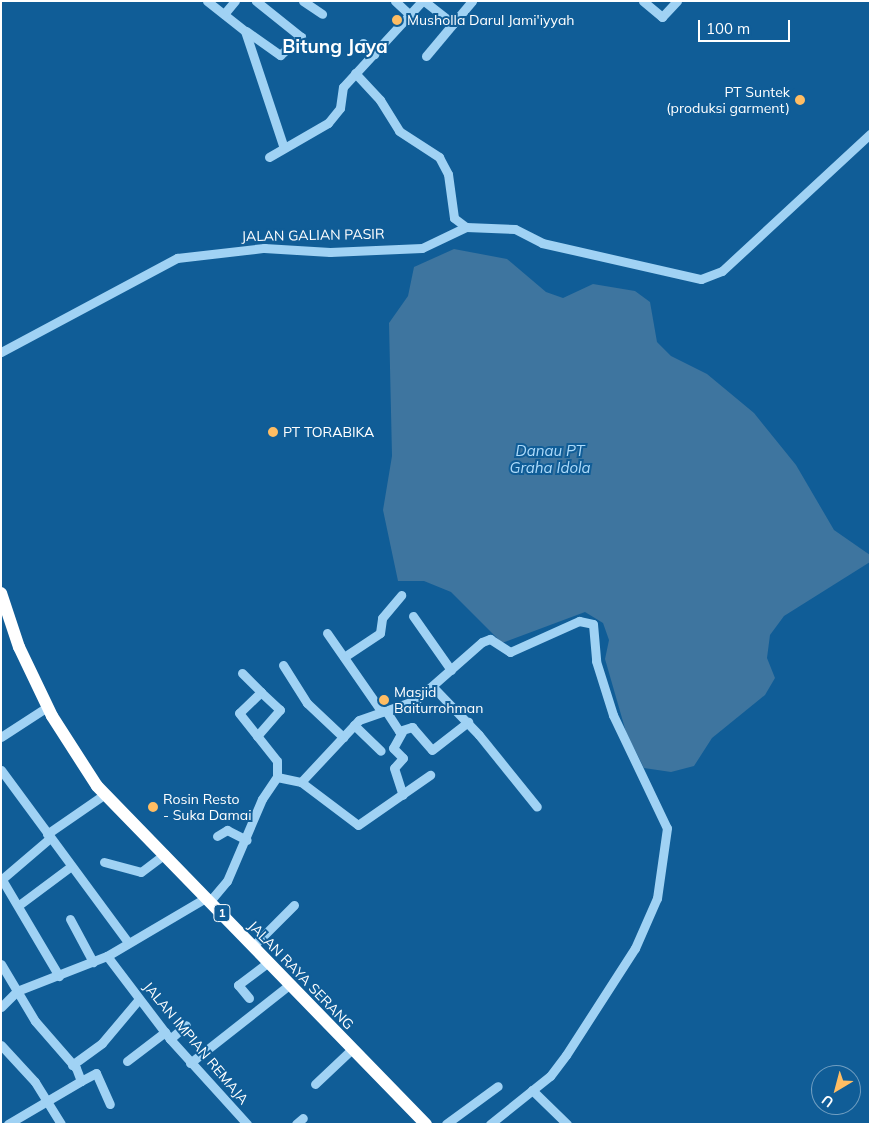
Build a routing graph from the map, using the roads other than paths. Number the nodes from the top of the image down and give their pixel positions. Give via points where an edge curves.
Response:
1 (207, 1) edge
2 (235, 1) edge
3 (256, 1) edge
4 (303, 1) edge
5 (395, 1) edge
6 (423, 1) edge
7 (472, 1) edge
8 (643, 1) edge
9 (677, 1) edge
10 (224, 14) junction
11 (322, 14) dead end
12 (411, 16) junction
13 (453, 24) junction
14 (245, 31) junction
15 (363, 43) dead end
16 (374, 54) junction
17 (426, 56) dead end
18 (355, 74) junction
19 (870, 134) edge
20 (284, 148) junction
21 (269, 157) dead end
22 (466, 227) junction
23 (1, 352) edge
24 (1, 593) edge
25 (401, 595) dead end
26 (413, 616) dead end
27 (327, 633) dead end
28 (344, 657) junction
29 (283, 665) dead end
30 (451, 670) junction
31 (242, 673) dead end
32 (433, 687) junction
33 (261, 692) junction
34 (48, 707) junction
35 (384, 712) junction
36 (468, 722) junction
37 (354, 724) junction
38 (402, 732) junction
39 (257, 736) junction
40 (1, 737) edge
41 (343, 737) junction
42 (381, 751) dead end
43 (1, 770) edge
44 (430, 775) dead end
45 (277, 777) junction
46 (301, 782) junction
47 (105, 794) junction
48 (403, 794) junction
49 (537, 807) dead end
50 (48, 836) junction
51 (217, 836) dead end
52 (247, 840) junction
53 (165, 854) junction
54 (104, 862) dead end
55 (70, 867) junction
56 (2, 878) edge
57 (209, 899) junction
58 (19, 905) junction
59 (294, 905) dead end
60 (70, 919) dead end
61 (127, 941) junction
62 (252, 946) junction
63 (106, 956) junction
64 (93, 962) junction
65 (268, 962) junction
66 (1, 964) edge
67 (59, 976) junction
68 (289, 985) junction
69 (17, 991) junction
70 (249, 998) dead end
71 (139, 999) junction
72 (1, 1007) edge
73 (186, 1025) dead end
74 (167, 1035) junction
75 (1, 1045) edge
76 (352, 1049) junction
77 (127, 1060) dead end
78 (190, 1063) junction
79 (72, 1065) junction
80 (81, 1081) junction
81 (315, 1084) dead end
82 (498, 1086) dead end
83 (532, 1090) junction
84 (49, 1101) junction
85 (110, 1104) dead end
86 (8, 1124) edge
87 (61, 1124) edge
88 (247, 1124) edge
89 (426, 1124) edge
90 (446, 1124) edge
91 (490, 1124) edge
92 (567, 1124) edge

1 - 10 street
2 - 10 street
3 - 14 street via 302,37 280,55
4 - 11 street
5 - 12 street
6 - 12 street
6 - 13 street
7 - 13 street
8 - 9 street via 662,17
10 - 14 street
12 - 16 street
13 - 17 street
14 - 20 street
15 - 16 street
16 - 18 street
18 - 20 street via 341,90 340,108 328,123
18 - 22 street via 380,100 399,131 439,157 448,174 454,218
19 - 22 street via 722,271 707,279 542,243 515,228
20 - 21 street
22 - 23 street, JALAN GALIAN PASIR via 422,248 330,252 264,248 177,258
24 - 34 highway, JALAN RAYA SERANG / 1
25 - 28 street via 382,618 380,633
26 - 30 street
27 - 28 street
28 - 35 street
29 - 41 street via 307,703
30 - 32 street
30 - 83 street via 487,639 510,652 579,621 592,624 596,661 613,716 667,828 657,898 644,932 566,1055
31 - 33 street
32 - 35 street
32 - 36 street
33 - 39 street via 239,713
33 - 39 street via 280,710
34 - 40 street
34 - 47 highway, JALAN RAYA SERANG / 1 via 82,767
35 - 37 street
35 - 38 street
36 - 38 street via 432,750 411,726
36 - 49 street
37 - 41 street
37 - 42 street
38 - 48 street via 393,748 403,758 394,768
39 - 45 street via 280,767
41 - 46 street
43 - 50 street
44 - 48 street
45 - 46 street
45 - 52 street via 262,799
46 - 48 street via 358,825
47 - 50 street
47 - 53 highway, JALAN RAYA SERANG / 1
50 - 55 street
50 - 56 street
51 - 52 street via 227,830
52 - 57 street via 227,881
53 - 54 street via 141,872
53 - 57 highway, JALAN RAYA SERANG / 1
55 - 58 street
55 - 61 street
56 - 58 street
57 - 61 street
57 - 62 highway, JALAN RAYA SERANG / 1
58 - 67 street via 20,916
59 - 62 street
60 - 64 street
61 - 63 street
62 - 65 highway, JALAN RAYA SERANG / 1
63 - 64 street
63 - 71 street, JALAN IMPIAN REMAJA
64 - 67 street
65 - 68 highway, JALAN RAYA SERANG / 1
65 - 70 street via 238,985
66 - 69 street
67 - 69 street
68 - 76 highway, JALAN RAYA SERANG / 1
68 - 78 street
69 - 72 street
69 - 79 street via 47,1038
71 - 74 street, JALAN IMPIAN REMAJA
71 - 79 street via 102,1043
73 - 74 street
74 - 77 street
74 - 78 street, JALAN IMPIAN REMAJA
75 - 84 street
76 - 81 street
76 - 89 highway, JALAN RAYA SERANG / 1
78 - 88 street, JALAN IMPIAN REMAJA
79 - 80 street
80 - 84 street
80 - 85 street via 96,1073
82 - 90 street
83 - 91 street
83 - 92 street
84 - 86 street
84 - 87 street

